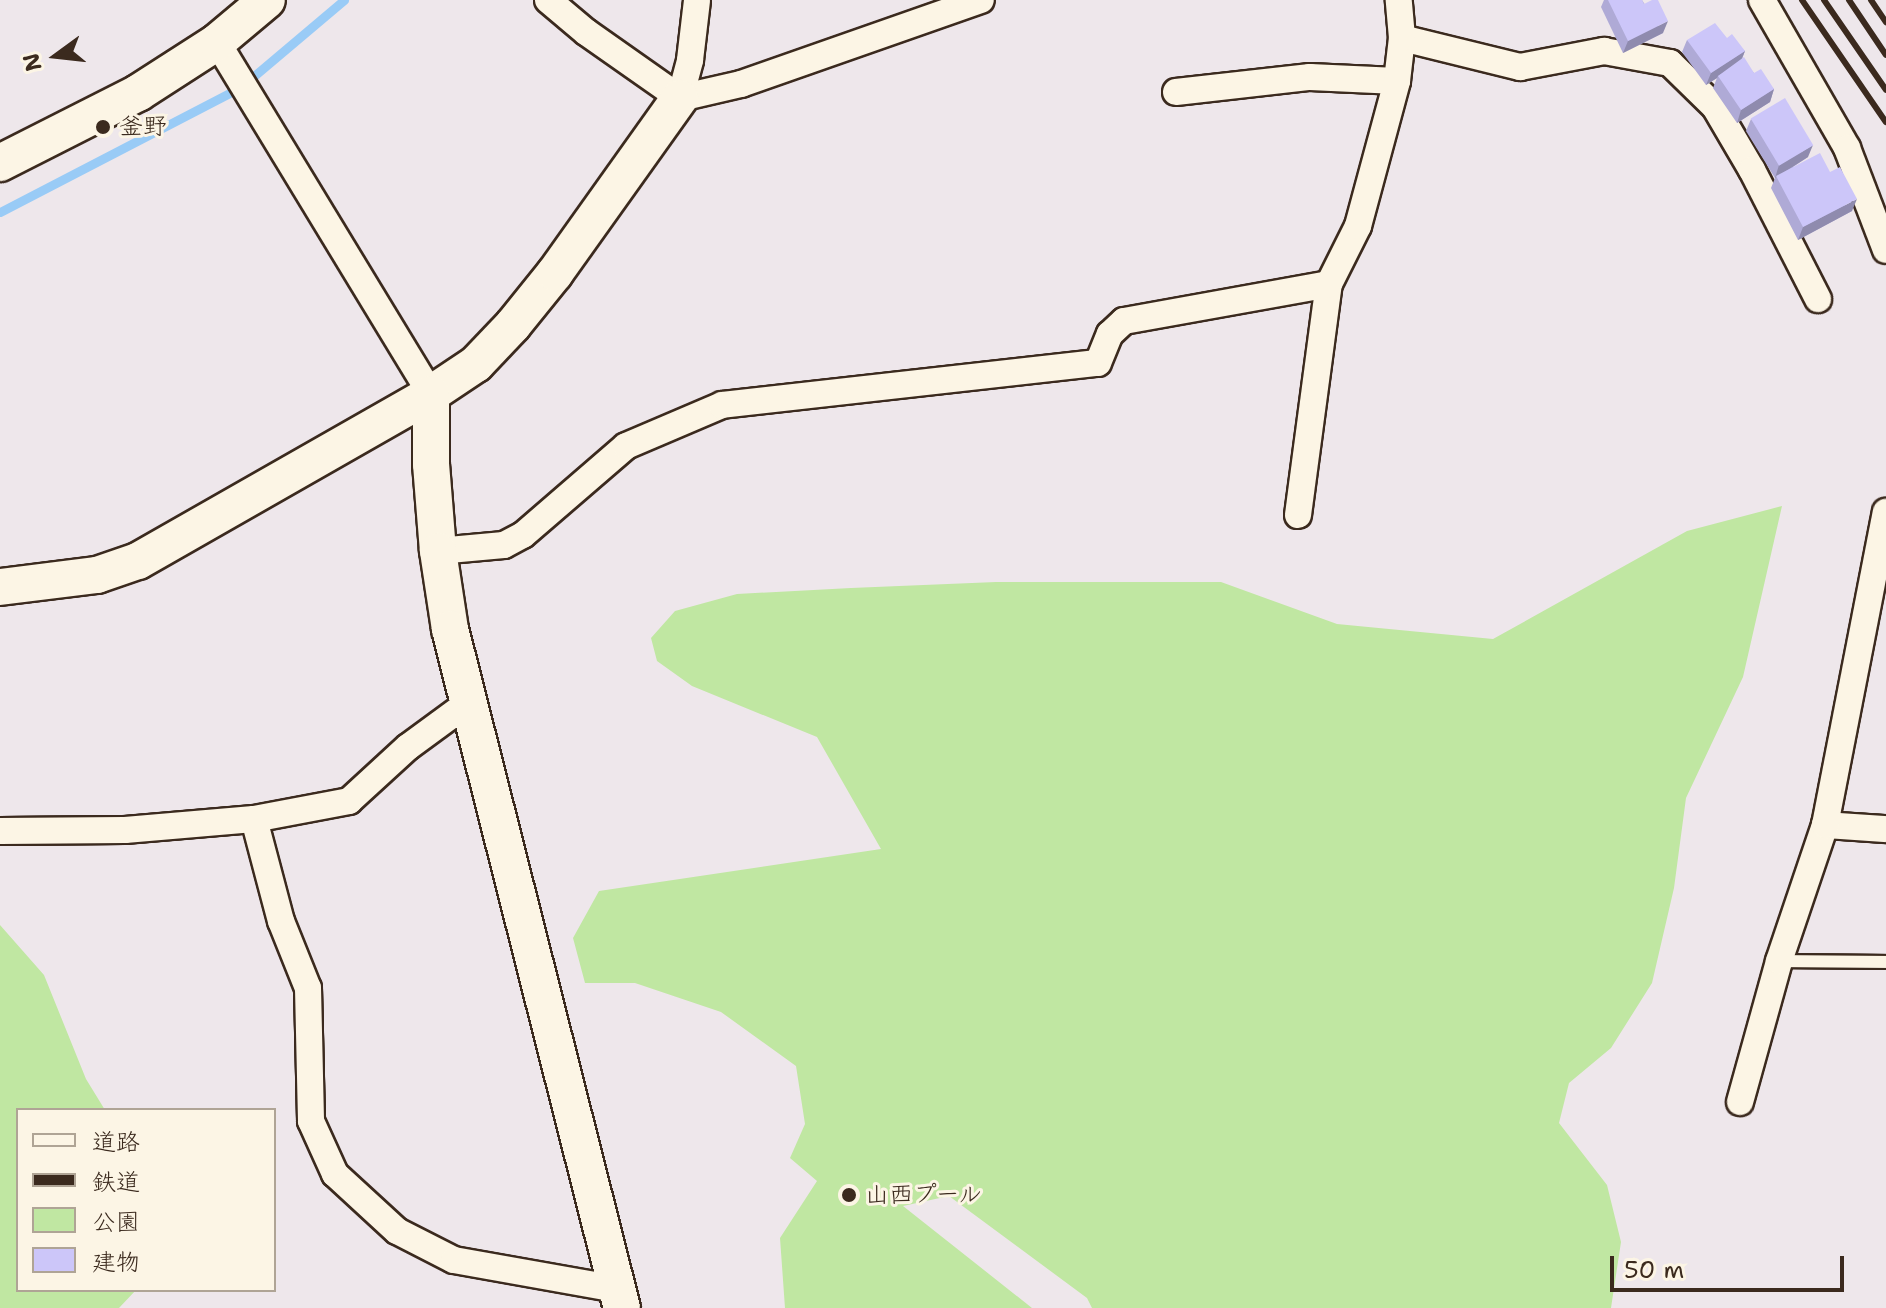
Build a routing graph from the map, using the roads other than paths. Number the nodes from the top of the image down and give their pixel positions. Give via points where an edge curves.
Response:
1 (267, 0) edge
2 (548, 0) edge
3 (697, 0) edge
4 (981, 0) edge
5 (1399, 0) edge
6 (1762, 0) edge
7 (1402, 38) junction
8 (222, 51) junction
9 (1397, 81) junction
10 (1176, 92) dead end
11 (680, 98) junction
12 (0, 163) edge
13 (1886, 250) edge
14 (1329, 284) junction
15 (1818, 299) dead end
16 (431, 394) junction
17 (1886, 512) edge
18 (1298, 515) dead end
19 (438, 551) junction
20 (0, 587) edge
21 (468, 703) junction
22 (254, 819) junction
23 (1825, 825) junction
24 (1886, 829) edge
25 (0, 831) edge
26 (1779, 961) junction
27 (1886, 962) edge
28 (1740, 1102) dead end
29 (620, 1298) edge

1 - 8 street
2 - 11 street
3 - 11 street
4 - 11 street via 741,84
5 - 7 street
6 - 13 street via 1847,148
7 - 9 street
7 - 15 street via 1520,67 1604,51 1670,63 1715,107
8 - 12 street
8 - 16 street
9 - 10 street via 1310,77
9 - 14 street via 1358,226
11 - 16 street via 513,325 476,364
14 - 18 street
14 - 19 street via 1124,321 1110,334 1098,363 722,405 626,446 523,535 504,545
16 - 19 street
16 - 20 street via 138,561 97,575
17 - 23 street
19 - 21 street
21 - 22 street via 408,747 349,801
21 - 29 street
22 - 25 street via 125,830
22 - 29 street via 281,921 308,988 311,1121 335,1174 397,1231 454,1260
23 - 24 street
23 - 26 street
26 - 27 lane
26 - 28 street

